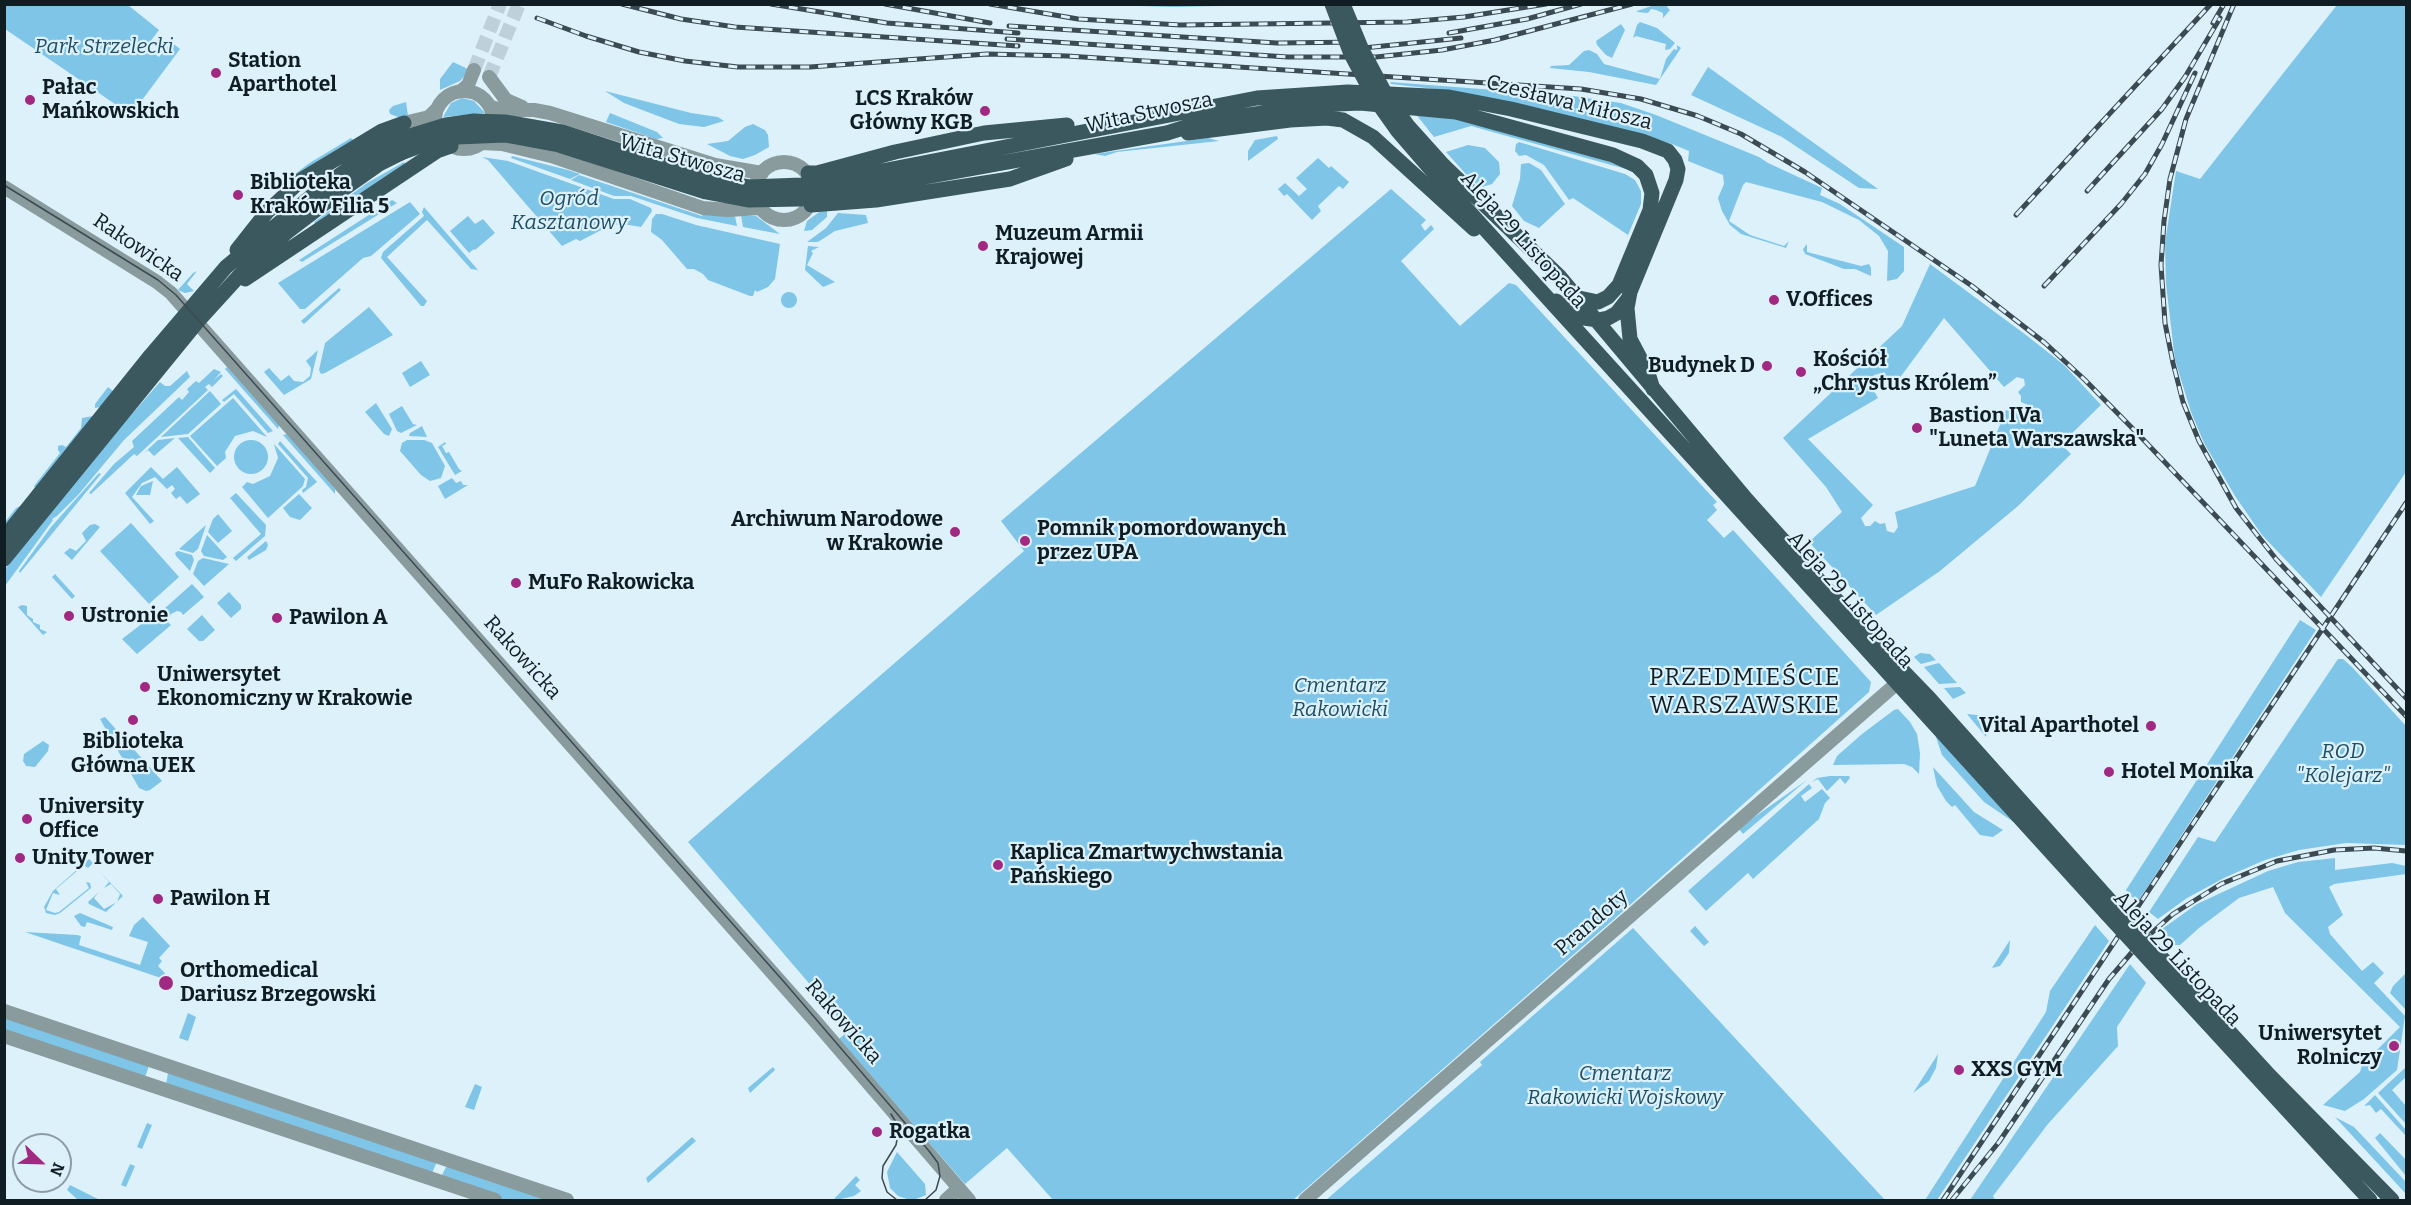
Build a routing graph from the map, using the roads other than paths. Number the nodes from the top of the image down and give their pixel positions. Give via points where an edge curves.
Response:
1 (1332, 4) edge
2 (1343, 4) edge
3 (474, 70) tunnel mouth
4 (461, 91) junction
5 (1348, 92) joint
6 (489, 103) junction
7 (1360, 104) joint
8 (437, 110) junction
9 (534, 110) junction
10 (1129, 122) junction
11 (404, 123) joint
12 (1167, 133) junction
13 (482, 143) junction
14 (1106, 144) junction
15 (451, 146) junction
16 (398, 147) junction
17 (1440, 170) junction
18 (762, 173) junction
19 (808, 173) junction
20 (857, 182) junction
21 (4, 187) edge
22 (811, 204) junction
23 (760, 208) junction
24 (1508, 253) junction
25 (226, 267) junction
26 (218, 298) junction
27 (1548, 298) junction
28 (1579, 298) junction
29 (1628, 299) junction
30 (192, 317) junction
31 (1598, 320) junction
32 (1653, 389) junction
33 (4, 538) edge
34 (4, 559) edge
35 (1902, 679) junction
36 (2167, 971) junction
37 (4, 1011) edge
38 (4, 1036) edge
39 (166, 1066) junction
40 (159, 1087) junction
41 (443, 1159) junction
42 (435, 1180) junction
43 (958, 1189) junction
44 (495, 1200) edge
45 (567, 1200) edge
46 (946, 1200) edge
47 (969, 1200) edge
48 (1305, 1200) edge
49 (2370, 1200) edge
50 (2392, 1200) edge

1 - 17 main road, Aleja 29 Listopada, bridge via 1348,47 1375,99 1405,140
2 - 17 main road, bridge via 1386,95
3 - 4 street
4 - 6 street via 475,92
4 - 8 street via 449,94
5 - 10 main road, Wita Stwosza via 1257,98
5 - 29 main road, Czesława Miłosza via 1417,94 1483,103 1642,141 1668,151 1677,164 1677,176
6 - 9 street, Wita Stwosza via 503,110
6 - 9 street via 485,90 489,77 506,100
6 - 13 street via 494,116 492,128
7 - 12 main road, Wita Stwosza via 1316,105 1255,114 1202,122
7 - 28 main road, Czesława Miłosza via 1402,105 1478,117 1613,155 1642,170 1651,186 1652,201 1619,285 1598,302
8 - 11 street via 429,117
8 - 15 street via 436,129
9 - 18 street, Wita Stwosza via 715,165
10 - 19 main road via 984,133
10 - 20 main road, Wita Stwosza
11 - 25 main road via 368,139 295,185 256,224
12 - 14 main road, Wita Stwosza
12 - 24 main road via 1210,132 1290,120 1335,118 1350,123 1366,132 1485,239
13 - 15 street via 464,149
13 - 23 street, Wita Stwosza via 551,156 703,208
14 - 20 main road, Wita Stwosza
14 - 22 main road via 1010,178 848,203
15 - 26 main road via 437,151
16 - 20 main road, Wita Stwosza, bridge via 446,125 505,122 562,132 709,180 749,187
16 - 25 main road, Wita Stwosza via 370,154
16 - 26 main road, Wita Stwosza via 287,232
17 - 24 main road, Aleja 29 Listopada
17 - 28 main road, Aleja 29 Listopada via 1514,231
18 - 19 street via 781,162 797,165
18 - 23 street via 755,190
19 - 22 street via 813,189
21 - 30 street, Rakowicka via 157,282
22 - 23 street via 802,215 789,220 776,219
24 - 27 main road, Aleja 29 Listopada
25 - 30 main road, Wita Stwosza
26 - 30 main road, Wita Stwosza
27 - 31 main road via 1584,318
27 - 35 main road, Aleja 29 Listopada
28 - 31 main road, Aleja 29 Listopada
29 - 31 main road via 1617,313
29 - 32 main road, Czesława Miłosza via 1628,332
30 - 33 main road
30 - 34 main road
30 - 43 street, Rakowicka via 815,1021
31 - 32 main road, Aleja 29 Listopada
32 - 35 main road, Aleja 29 Listopada
35 - 36 main road, Aleja 29 Listopada, bridge
35 - 48 street, Prandoty
36 - 49 main road, Aleja 29 Listopada
36 - 50 main road, Aleja 29 Listopada
37 - 39 street
38 - 40 street
39 - 40 street
39 - 41 street
40 - 42 street
41 - 42 street
41 - 45 street
42 - 44 street
43 - 46 street
43 - 47 street, Rakowicka

